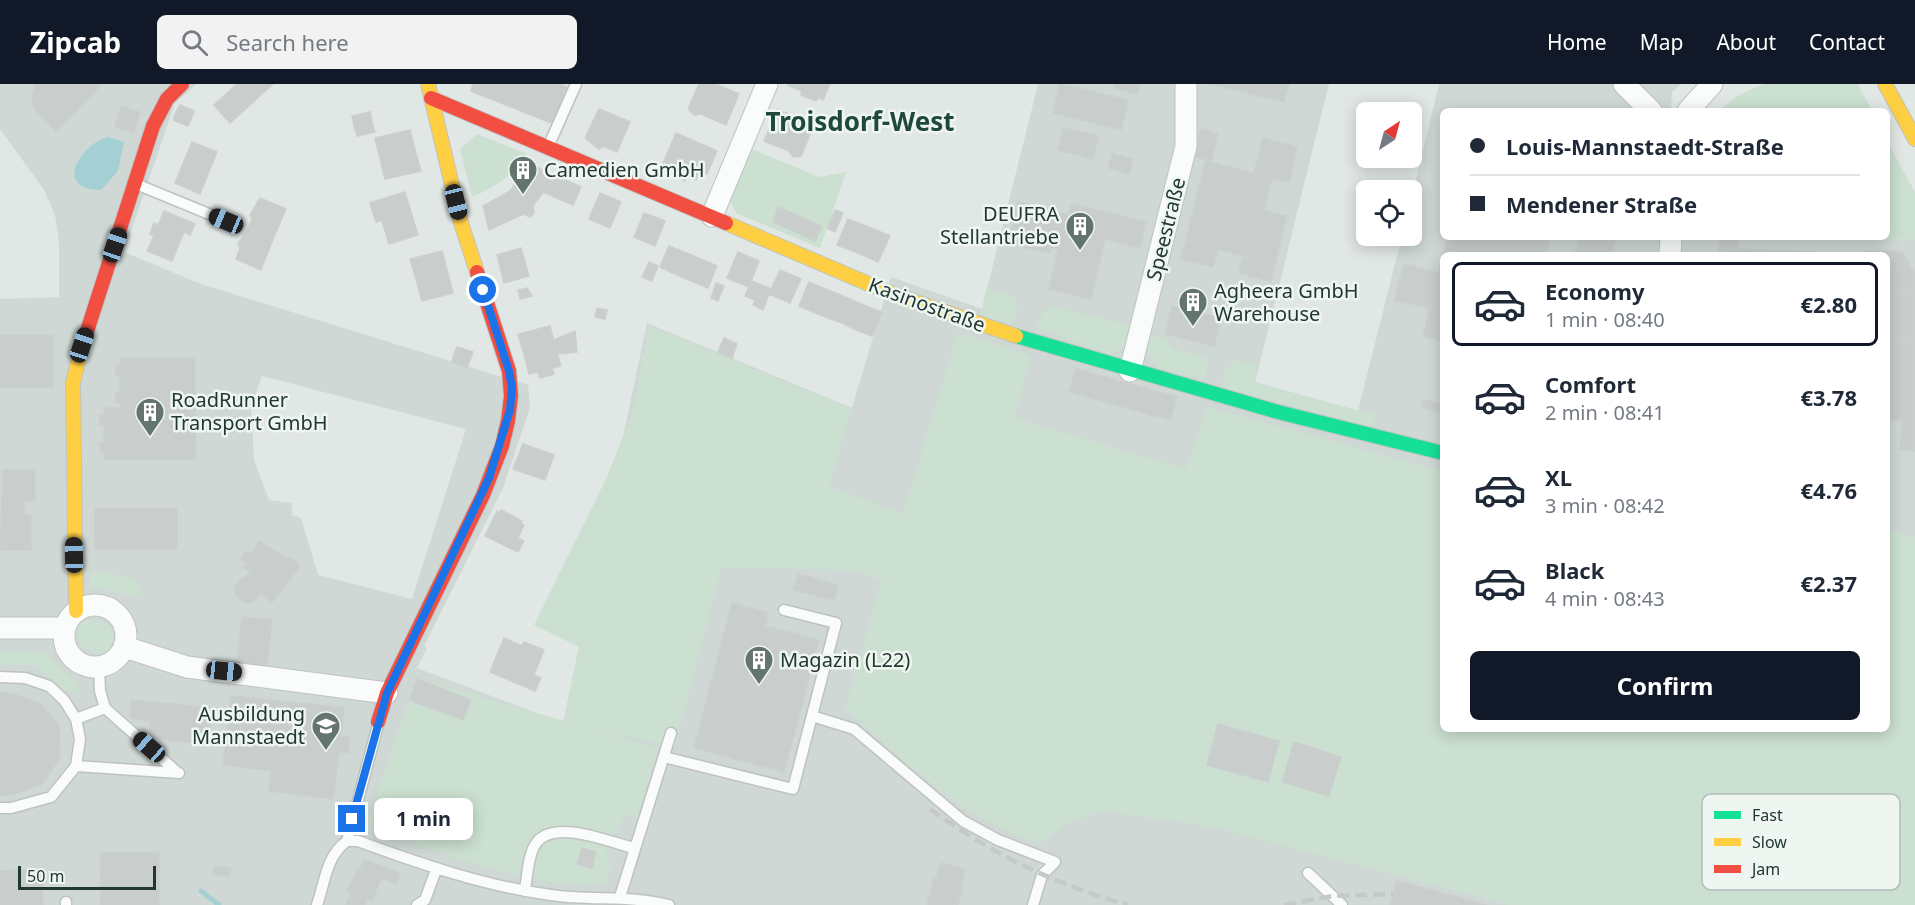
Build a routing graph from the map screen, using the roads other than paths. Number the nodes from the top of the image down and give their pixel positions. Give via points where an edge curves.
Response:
1 (182, 84) edge
2 (428, 84) edge
3 (576, 84) edge
4 (767, 84) edge
5 (1186, 84) edge
6 (1624, 84) edge
7 (1712, 84) edge
8 (1888, 89) edge
9 (431, 98) junction
10 (1648, 108) edge
11 (1691, 108) edge
12 (1915, 139) edge
13 (548, 147) junction
14 (136, 184) junction
15 (712, 216) junction
16 (226, 221) dead end
17 (1130, 371) junction
18 (1440, 452) edge
19 (784, 610) dead end
20 (70, 620) junction
21 (0, 628) edge
22 (125, 647) junction
23 (99, 667) junction
24 (0, 677) edge
25 (387, 693) junction
26 (105, 708) junction
27 (812, 716) junction
28 (76, 719) junction
29 (378, 722) joint
30 (671, 733) dead end
31 (664, 757) junction
32 (76, 766) junction
33 (0, 808) edge
34 (347, 841) junction
35 (634, 848) junction
36 (436, 870) junction
37 (1308, 873) dead end
38 (525, 891) junction
39 (620, 897) junction
40 (553, 900) edge
41 (317, 905) edge
42 (417, 905) edge
43 (669, 905) edge
44 (1033, 905) edge
45 (1342, 905) edge

1 - 14 street via 159,112
2 - 9 street
3 - 13 lane
4 - 15 street
5 - 17 street, Speestraße via 1186,146
6 - 10 street
7 - 11 street
8 - 12 street
9 - 13 street, Kasinostraße
9 - 25 street via 462,223 512,388 510,410 489,478
13 - 15 street, Kasinostraße
14 - 16 lane
14 - 20 street via 73,383
15 - 17 street, Kasinostraße via 909,300
17 - 18 street, Kasinostraße via 1384,441
19 - 27 lane via 836,623
20 - 21 street
20 - 22 street via 94,604 112,610 125,625
20 - 23 street via 64,639 72,657
22 - 23 street via 115,661
22 - 25 street via 188,667
23 - 26 lane
24 - 28 lane via 25,678 49,686
25 - 29 street
26 - 28 lane
26 - 32 lane via 179,773
27 - 31 lane via 793,789
27 - 44 lane via 855,729 963,821 998,840 1055,862 1042,875
28 - 32 lane via 80,739
29 - 34 lane
30 - 31 lane
31 - 35 lane
32 - 33 lane via 51,797
34 - 36 lane via 358,841
34 - 41 lane via 330,861
35 - 38 lane via 561,830 546,834 535,843
35 - 39 lane
36 - 38 lane
36 - 42 lane via 425,900
37 - 45 lane
38 - 40 lane
39 - 40 lane
39 - 43 lane

